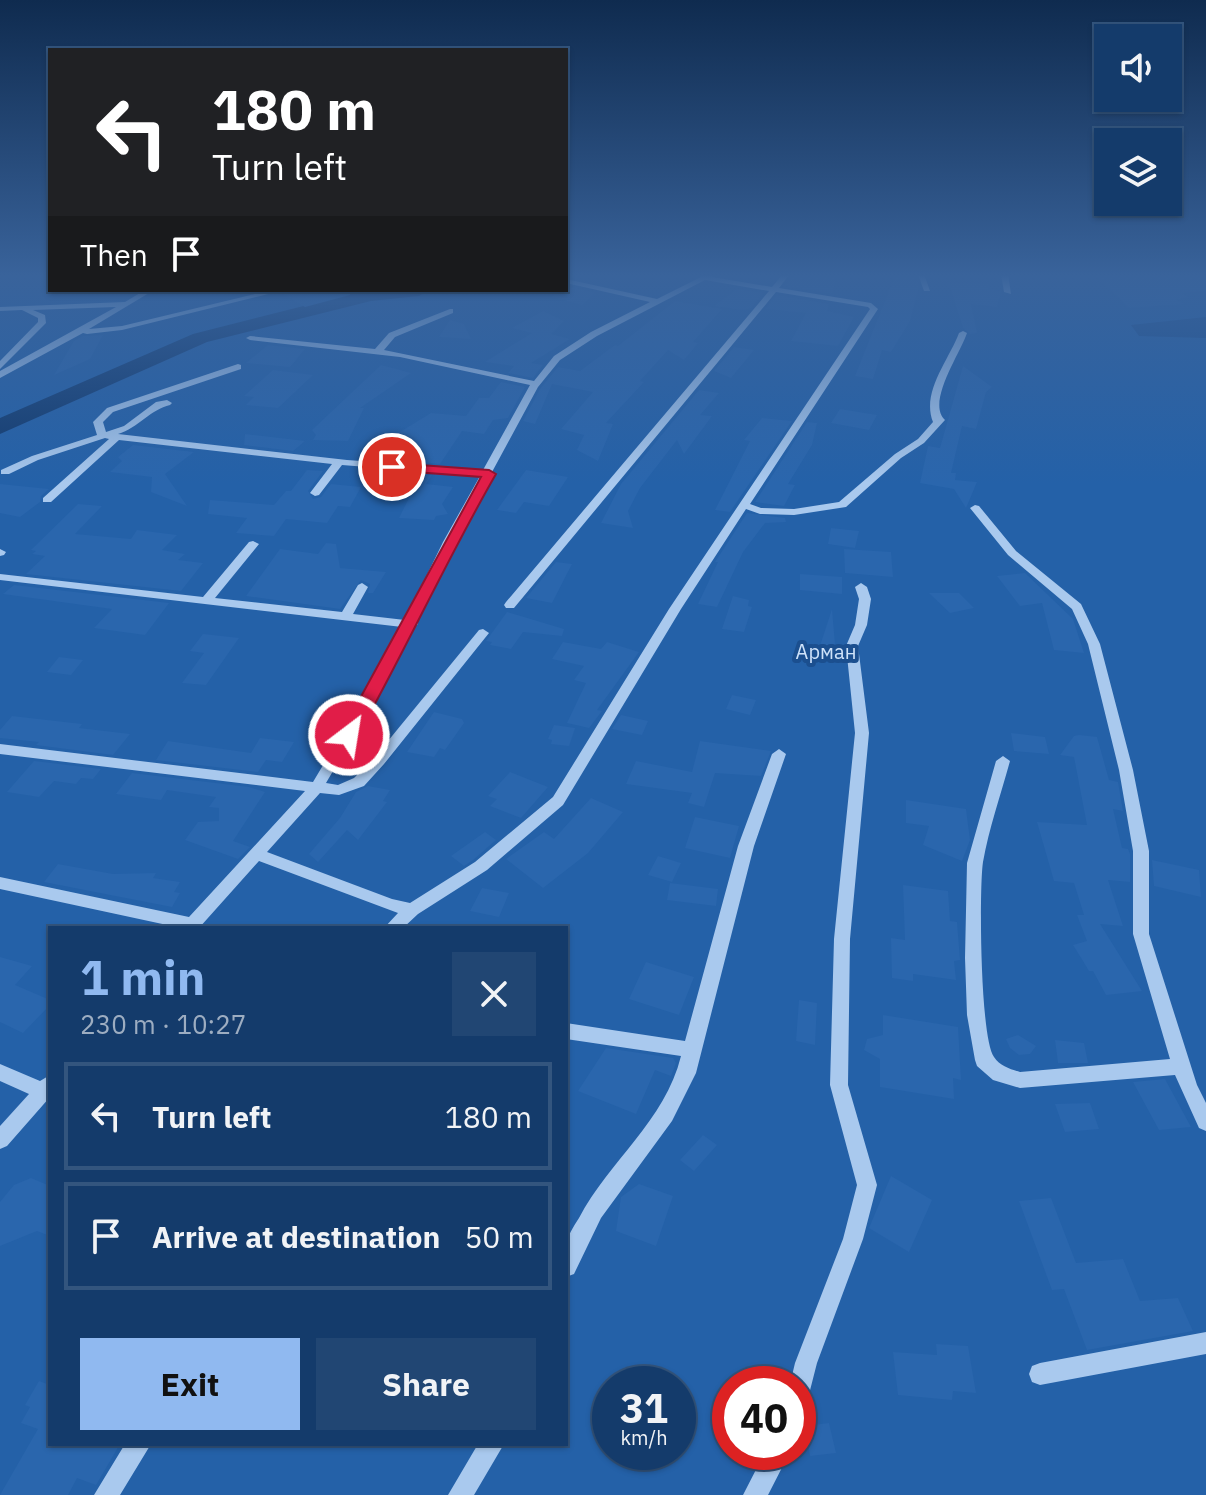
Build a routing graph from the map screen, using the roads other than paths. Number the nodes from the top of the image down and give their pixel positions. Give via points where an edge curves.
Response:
1 (22, 344) edge
2 (57, 344) edge
3 (307, 344) edge
4 (384, 344) edge
5 (579, 344) edge
6 (728, 344) edge
7 (851, 344) edge
8 (959, 344) edge
9 (378, 351) junction
10 (0, 366) edge
11 (238, 367) dead end
12 (0, 375) edge
13 (536, 384) junction
14 (167, 403) dead end
15 (102, 435) junction
16 (117, 437) junction
17 (339, 462) junction
18 (5, 472) dead end
19 (489, 474) junction
20 (315, 493) dead end
21 (47, 500) dead end
22 (747, 506) junction
23 (975, 508) dead end
24 (253, 544) dead end
25 (0, 577) edge
26 (362, 587) dead end
27 (861, 587) dead end
28 (206, 601) junction
29 (510, 605) dead end
30 (346, 616) junction
31 (412, 624) junction
32 (483, 633) dead end
33 (0, 749) edge
34 (779, 754) dead end
35 (1003, 761) dead end
36 (317, 787) junction
37 (259, 855) junction
38 (0, 883) edge
39 (412, 910) junction
40 (191, 926) edge
41 (394, 926) edge
42 (568, 1031) edge
43 (692, 1050) junction
44 (1181, 1066) junction
45 (0, 1072) edge
46 (46, 1087) edge
47 (1206, 1122) edge
48 (0, 1140) edge
49 (568, 1262) edge
50 (1206, 1343) edge
51 (805, 1366) edge
52 (1040, 1374) dead end
53 (138, 1446) edge
54 (491, 1446) edge
55 (768, 1470) edge
56 (106, 1495) edge
57 (460, 1495) edge
58 (755, 1495) edge

1 - 10 street
2 - 12 street
3 - 9 street
4 - 9 street
5 - 13 street via 557,358
6 - 29 street
7 - 22 street
8 - 22 street via 933,406 939,421 842,505 794,512
9 - 13 street
11 - 15 street via 110,410 98,422
13 - 19 street
14 - 15 street via 134,424
15 - 16 street
15 - 18 street
16 - 17 street
16 - 21 street
17 - 19 street
17 - 20 street
19 - 31 street via 449,542
22 - 39 street via 675,609 558,801 481,866
23 - 44 street via 1012,553 1077,607 1094,644 1120,740 1141,851 1141,934
24 - 28 street
25 - 28 street
26 - 30 street
27 - 51 street via 865,599 852,646 862,733 842,939 839,1085 867,1185 853,1239
28 - 30 street
30 - 31 street
31 - 36 street
32 - 36 street via 359,782 339,790
33 - 36 street
34 - 43 street via 746,846
35 - 44 street via 975,863 973,958 984,1060 1000,1074 1020,1080
36 - 37 street
37 - 39 street
37 - 40 street
38 - 40 street
39 - 41 street
42 - 43 street
43 - 49 street via 689,1072 650,1139 594,1212
44 - 47 street
45 - 46 street
46 - 48 street
50 - 52 street
53 - 56 street
54 - 57 street
55 - 58 street

